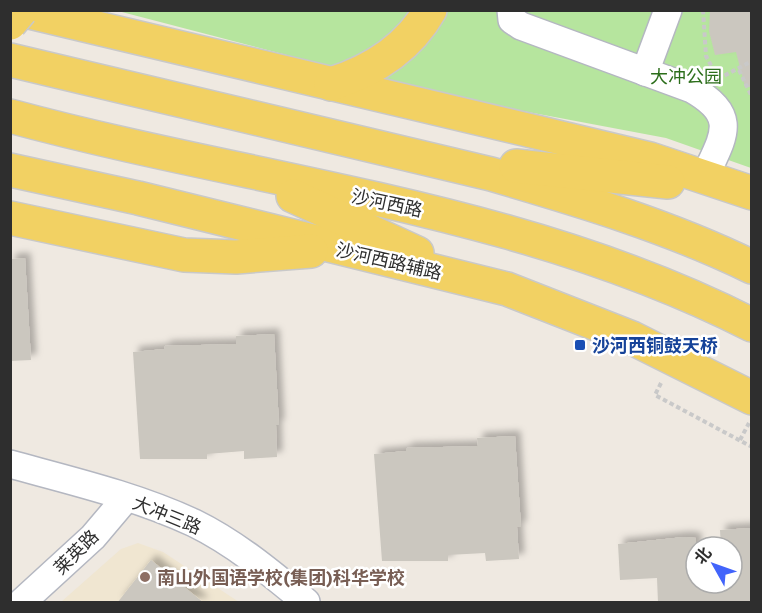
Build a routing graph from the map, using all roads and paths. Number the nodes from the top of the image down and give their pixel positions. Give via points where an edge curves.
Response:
1 (21, 10) edge
2 (430, 10) edge
3 (511, 10) edge
4 (668, 10) edge
5 (703, 10) edge
6 (10, 23) edge
7 (10, 60) edge
8 (752, 61) edge
9 (739, 70) junction
10 (645, 72) junction
11 (331, 84) junction
12 (752, 97) edge
13 (10, 116) edge
14 (419, 157) junction
15 (10, 170) edge
16 (237, 170) junction
17 (705, 176) junction
18 (752, 194) edge
19 (10, 218) edge
20 (338, 249) junction
21 (752, 267) edge
22 (476, 280) junction
23 (752, 325) edge
24 (662, 379) dead end
25 (752, 398) edge
26 (752, 419) edge
27 (740, 440) junction
28 (752, 447) edge
29 (10, 464) edge
30 (126, 498) junction
31 (22, 603) edge
32 (306, 603) edge

1 - 6 main road, bridge
1 - 11 main road
2 - 11 main road via 392,54 365,71
3 - 10 street via 512,20 521,26
4 - 10 street
5 - 9 path via 706,57 718,80
7 - 14 main road
8 - 9 path
9 - 12 path
10 - 17 street via 712,100 723,117 723,137
11 - 17 main road via 650,159
13 - 16 main road, 沙河西路
14 - 18 main road via 641,178
14 - 21 main road via 503,177 621,214 674,232
15 - 20 main road, 沙河西路辅路
16 - 22 main road
16 - 23 main road, 沙河西路 via 453,217 527,238 624,271
17 - 18 main road
19 - 20 main road via 193,256 236,258
20 - 22 main road, 沙河西路辅路
22 - 25 main road, 沙河西路辅路 via 586,318
24 - 27 path via 655,395
26 - 27 path
27 - 28 path
29 - 30 street, 大冲三路
30 - 31 street, 莱英路 via 93,537
30 - 32 street, 大冲三路 via 166,511 225,541

